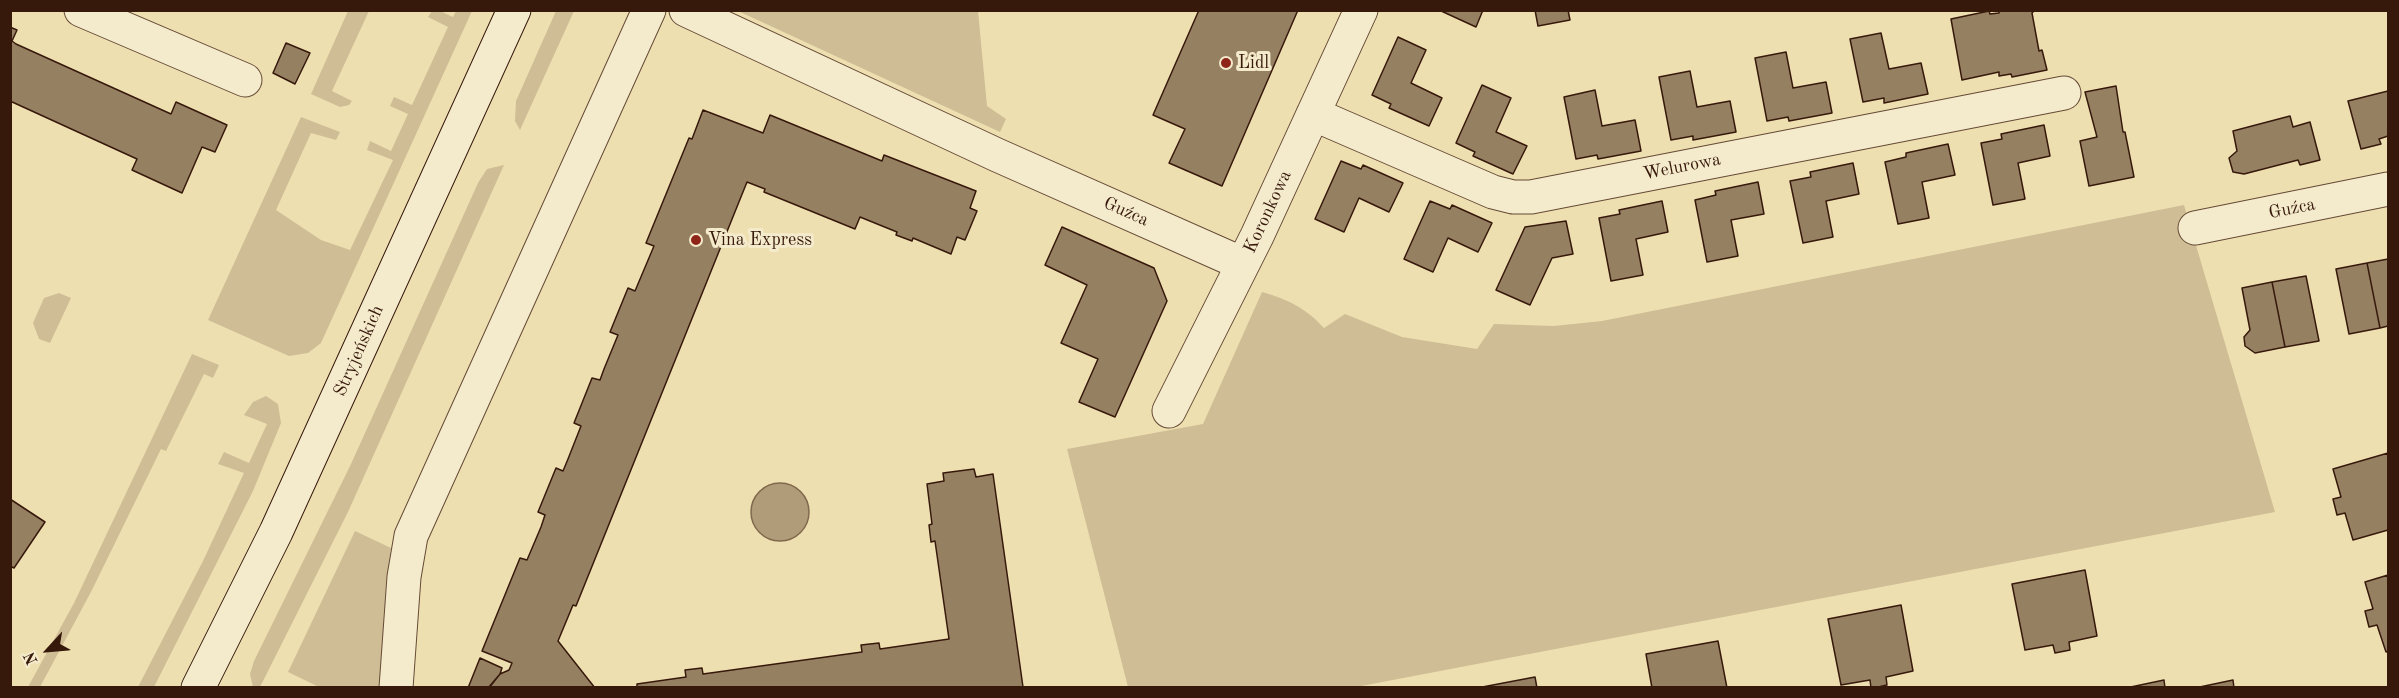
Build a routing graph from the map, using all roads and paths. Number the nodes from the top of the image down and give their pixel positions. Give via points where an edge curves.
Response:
1 (81, 10) edge
2 (514, 10) edge
3 (649, 10) edge
4 (686, 10) edge
5 (1361, 10) edge
6 (245, 80) dead end
7 (2064, 93) dead end
8 (1313, 114) junction
9 (2388, 189) edge
10 (2195, 228) dead end
11 (1243, 264) junction
12 (1170, 411) dead end
13 (200, 687) edge
14 (396, 687) edge

1 - 6 street
2 - 13 street, Stryjeńskich via 276,532
3 - 14 street via 411,536
4 - 11 street, Guźca
5 - 8 street, Koronkowa
7 - 8 street, Welurowa via 1531,197 1493,192
8 - 11 street, Koronkowa
9 - 10 street, Guźca
11 - 12 street, Koronkowa

